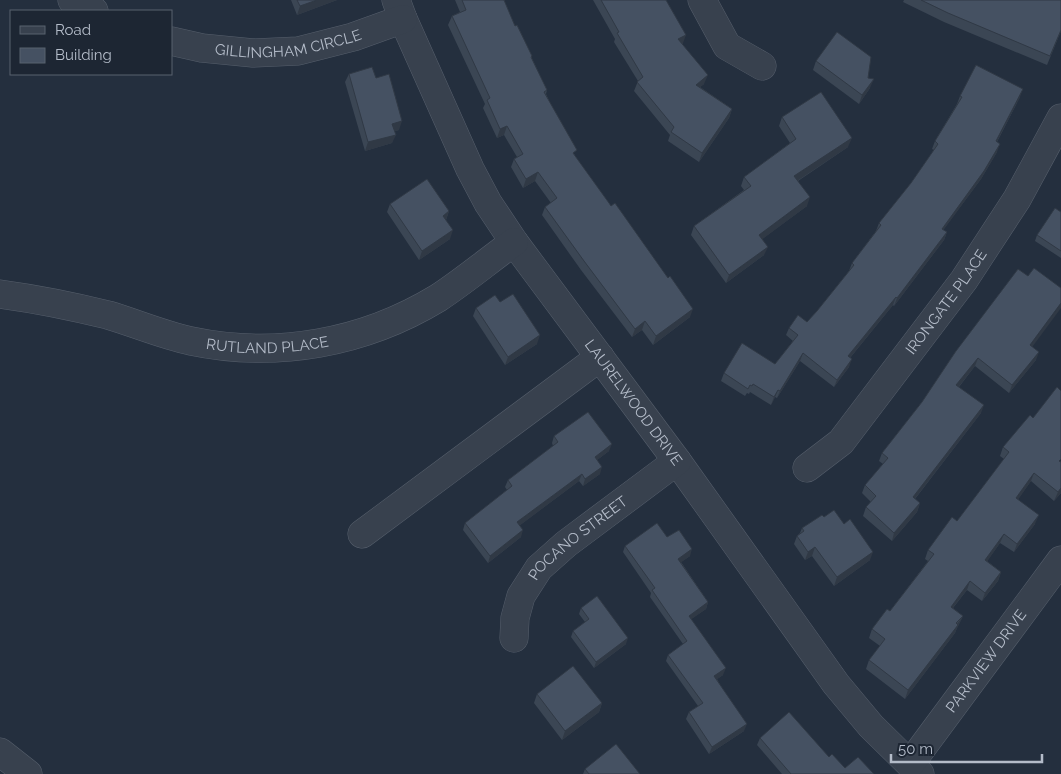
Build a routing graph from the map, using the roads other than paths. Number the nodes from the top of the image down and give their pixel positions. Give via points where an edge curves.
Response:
1 (72, 0) edge
2 (702, 0) edge
3 (92, 10) edge
4 (399, 10) edge
5 (172, 41) edge
6 (762, 66) dead end
7 (1061, 118) edge
8 (514, 242) junction
9 (0, 294) edge
10 (600, 357) junction
11 (677, 461) junction
12 (807, 468) dead end
13 (362, 534) dead end
14 (1061, 560) edge
15 (514, 638) dead end
16 (0, 752) edge
17 (915, 769) edge
18 (28, 774) edge

1 - 3 street
2 - 6 street via 727,46
4 - 5 street, GILLINGHAM CIRCLE via 354,36 298,51 253,53
4 - 8 street, LAURELWOOD DRIVE via 470,169
7 - 12 street, IRONGATE PLACE via 1017,199 964,280 841,442
8 - 9 street, RUTLAND PLACE via 438,297 414,310 383,326 317,344 253,349 190,341 58,303
8 - 10 street, LAURELWOOD DRIVE
10 - 11 street, LAURELWOOD DRIVE
10 - 13 street
11 - 15 street, POCANO STREET via 539,568 521,596
11 - 17 street, LAURELWOOD DRIVE via 836,684 870,726
14 - 17 street, PARKVIEW DRIVE
16 - 18 street

